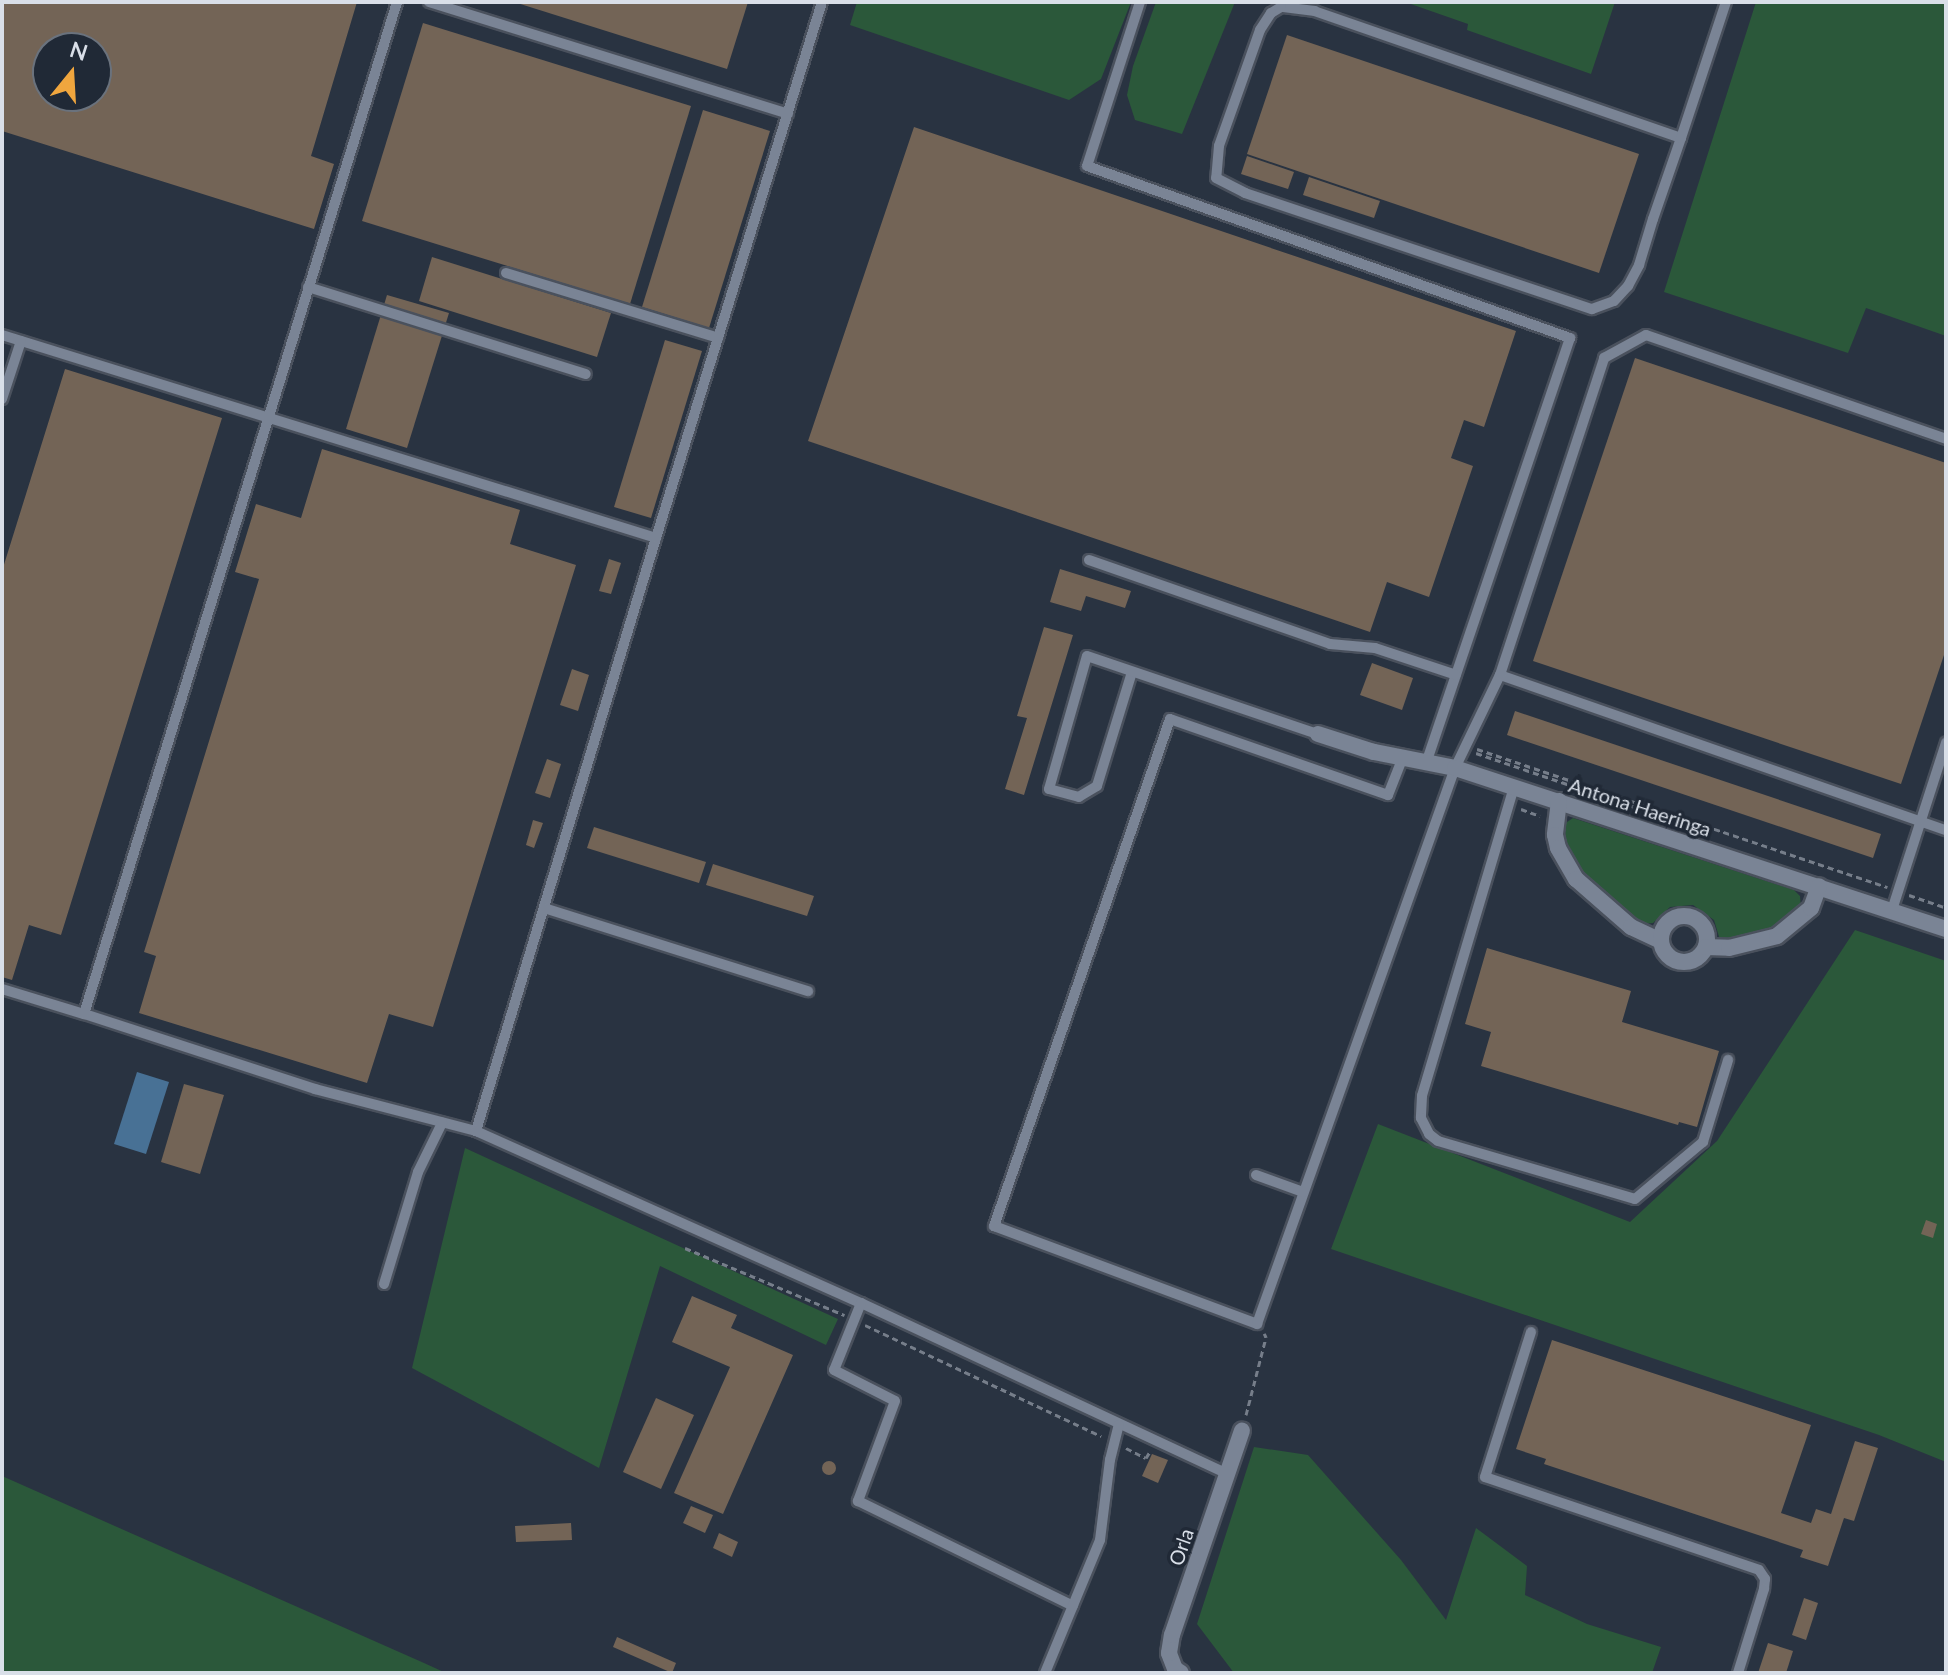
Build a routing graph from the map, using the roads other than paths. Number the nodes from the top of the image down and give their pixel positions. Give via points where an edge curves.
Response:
1 (397, 2) edge
2 (429, 2) edge
3 (822, 2) edge
4 (1726, 2) edge
5 (1139, 6) edge
6 (788, 114) junction
7 (1681, 138) junction
8 (506, 273) dead end
9 (308, 287) junction
10 (2, 335) edge
11 (718, 338) junction
12 (21, 341) junction
13 (586, 374) dead end
14 (2, 399) edge
15 (268, 418) junction
16 (1946, 439) edge
17 (656, 538) junction
18 (1089, 560) dead end
19 (1132, 672) junction
20 (1456, 675) junction
21 (1500, 675) junction
22 (1318, 734) joint
23 (1946, 743) edge
24 (1403, 757) junction
25 (1427, 760) junction
26 (1455, 768) junction
27 (1514, 787) junction
28 (1559, 801) junction
29 (1919, 821) junction
30 (1946, 830) edge
31 (1819, 886) junction
32 (544, 908) junction
33 (1892, 910) junction
34 (1946, 929) edge
35 (1661, 941) junction
36 (1706, 947) junction
37 (2, 989) edge
38 (808, 991) dead end
39 (84, 1014) junction
40 (1728, 1060) dead end
41 (442, 1123) junction
42 (476, 1131) junction
43 (1256, 1175) dead end
44 (1303, 1192) junction
45 (384, 1284) dead end
46 (861, 1303) junction
47 (1531, 1332) dead end
48 (1119, 1425) junction
49 (1242, 1431) road end
50 (1227, 1474) junction
51 (1073, 1606) junction
52 (1045, 1673) edge
53 (1181, 1673) edge
54 (1738, 1673) edge

1 - 9 lane
2 - 6 lane
3 - 6 lane
4 - 7 lane
5 - 20 lane via 1087,166 1570,338
6 - 11 lane
7 - 7 lane via 1315,11 1281,7 1260,30 1219,146 1216,178 1275,204 1592,309 1614,301 1639,265
8 - 11 lane
9 - 13 lane
9 - 15 lane
10 - 12 lane
11 - 17 lane
12 - 14 lane
12 - 15 lane
15 - 17 lane
15 - 39 lane
16 - 21 lane via 1646,335 1604,358
17 - 32 lane
18 - 20 lane via 1330,644 1375,648
19 - 19 lane via 1087,656 1049,789 1079,797 1097,786
19 - 22 lane
20 - 25 lane
21 - 26 lane
21 - 29 lane
22 - 24 street, Antona Haeringa
23 - 29 lane
24 - 25 street, Antona Haeringa
24 - 44 lane via 1388,795 1170,719 994,1226 1257,1324
25 - 26 street, Antona Haeringa
26 - 27 street, Antona Haeringa
26 - 44 lane
27 - 28 street, Antona Haeringa
27 - 40 lane via 1422,1096 1421,1118 1429,1134 1635,1199 1703,1142
28 - 31 street, Antona Haeringa
28 - 35 street via 1555,835 1576,879 1631,927
29 - 30 lane
29 - 33 lane
31 - 33 street, Antona Haeringa
31 - 36 street via 1806,914 1777,936 1729,948
32 - 38 lane
32 - 42 lane
33 - 34 street, Antona Haeringa
35 - 36 street via 1669,957 1683,962 1698,957
35 - 36 street via 1669,922 1690,917 1706,931
37 - 39 lane
39 - 41 lane via 315,1089
41 - 42 lane
41 - 45 lane via 418,1172
42 - 46 lane
43 - 44 lane
46 - 48 lane
46 - 51 lane via 834,1370 895,1401 858,1501
47 - 54 lane via 1485,1477 1759,1570 1764,1589
48 - 50 lane
48 - 51 lane via 1100,1540
49 - 50 street, Orla
50 - 53 street, Orla via 1172,1635 1169,1653
51 - 52 lane

